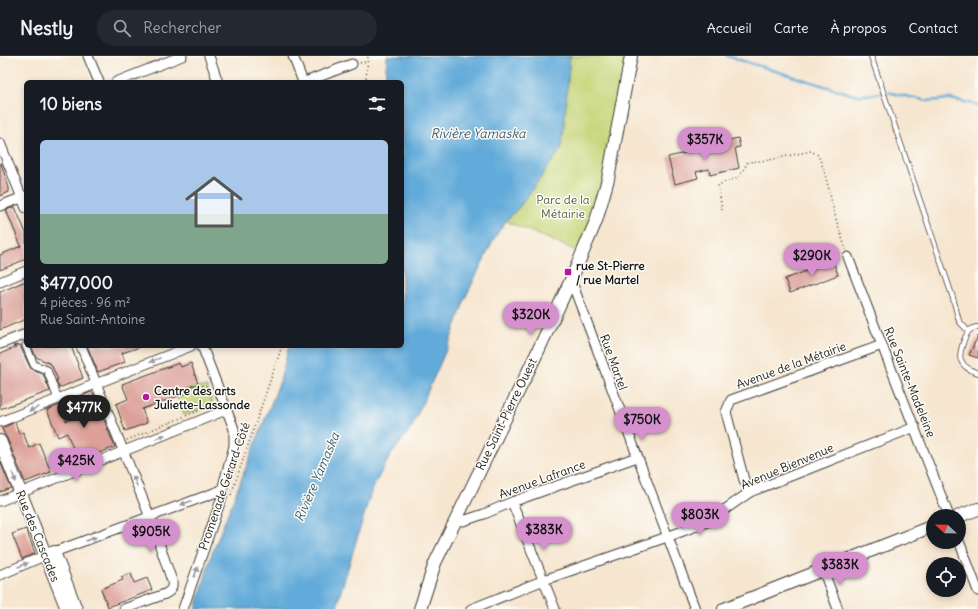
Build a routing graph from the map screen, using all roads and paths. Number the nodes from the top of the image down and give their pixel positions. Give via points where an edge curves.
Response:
1 (88, 56) edge
2 (182, 56) edge
3 (209, 56) edge
4 (293, 56) edge
5 (368, 56) edge
6 (631, 56) edge
7 (871, 56) edge
8 (367, 62) junction
9 (356, 64) joint
10 (97, 80) edge
11 (121, 80) edge
12 (217, 80) edge
13 (303, 80) edge
14 (310, 80) edge
15 (366, 80) edge
16 (0, 143) edge
17 (24, 197) edge
18 (0, 206) edge
19 (722, 210) dead end
20 (848, 257) joint
21 (24, 272) edge
22 (571, 280) junction
23 (0, 282) edge
24 (978, 327) edge
25 (968, 331) junction
26 (24, 335) edge
27 (0, 344) edge
28 (882, 345) junction
29 (27, 348) edge
30 (82, 348) edge
31 (186, 348) edge
32 (203, 348) edge
33 (281, 348) edge
34 (978, 373) edge
35 (96, 384) junction
36 (194, 386) dead end
37 (208, 386) dead end
38 (213, 398) dead end
39 (58, 399) junction
40 (226, 410) junction
41 (0, 422) edge
42 (915, 427) junction
43 (0, 441) edge
44 (122, 447) junction
45 (637, 457) junction
46 (222, 490) junction
47 (750, 492) junction
48 (21, 493) junction
49 (230, 498) dead end
50 (0, 501) edge
51 (512, 502) junction
52 (946, 509) edge
53 (978, 509) edge
54 (966, 513) edge
55 (150, 517) junction
56 (455, 519) junction
57 (926, 529) edge
58 (667, 537) junction
59 (962, 549) edge
60 (50, 554) junction
61 (823, 570) junction
62 (0, 575) edge
63 (544, 580) junction
64 (978, 591) edge
65 (67, 609) edge
66 (76, 609) edge
67 (124, 609) edge
68 (183, 609) edge
69 (420, 609) edge
70 (471, 609) edge
71 (555, 609) edge
72 (695, 609) edge
73 (724, 609) edge
74 (838, 609) edge

1 - 10 street
2 - 11 street
3 - 12 street
4 - 13 street
5 - 8 path
6 - 22 street, Rue Saint-Pierre Ouest via 608,179 596,220
7 - 25 lane via 959,320
8 - 9 path
8 - 15 path
9 - 14 street
16 - 17 street
17 - 18 street
19 - 20 path via 718,186 739,177 748,162 812,151 818,155 824,170
20 - 28 street, Rue Sainte-Madeleine
21 - 23 street
22 - 45 street, Rue Martel
22 - 56 street, Rue Saint-Pierre Ouest
24 - 25 lane
25 - 34 lane via 960,351 960,359 966,368
26 - 27 street
28 - 42 street, Rue Sainte-Madeleine
28 - 47 street, Avenue de la Métairie via 731,400 726,412 744,480
29 - 39 street via 34,365 47,370
30 - 35 street
31 -> 35 street
32 - 40 street
33 - 49 path, Promenade Gérard-Côté
35 - 39 street
35 - 44 street
36 - 37 path
38 - 44 path via 215,404
39 -> 41 street
44 -> 40 street
40 - 46 street via 234,428 234,446
42 - 47 street, Avenue Bienvenue
42 - 52 street, Rue Sainte-Madeleine
43 -> 48 street, Rue des Cascades
44 - 48 street
55 -> 44 street
45 - 51 street, Avenue Lafrance
45 - 58 street, Rue Martel
46 -> 55 street
68 -> 46 street via 222,497
47 - 58 street, Avenue Bienvenue via 707,522
48 - 50 street
48 - 60 street, Rue des Cascades
51 - 56 street, Avenue Lafrance via 463,521
51 - 63 street
53 - 54 street
60 -> 55 street
55 - 67 street via 173,586 165,594
56 - 69 street, Rue Saint-Pierre Ouest via 435,563
57 - 61 street
58 - 63 street, Avenue Bienvenue
58 - 72 street, Rue Martel
59 - 64 street
62 -> 60 street
60 - 65 street, Rue des Cascades
60 - 66 street, Rue des Cascades via 61,570
61 - 73 street
61 - 74 street
63 - 70 street, Avenue Bienvenue
63 - 71 street

